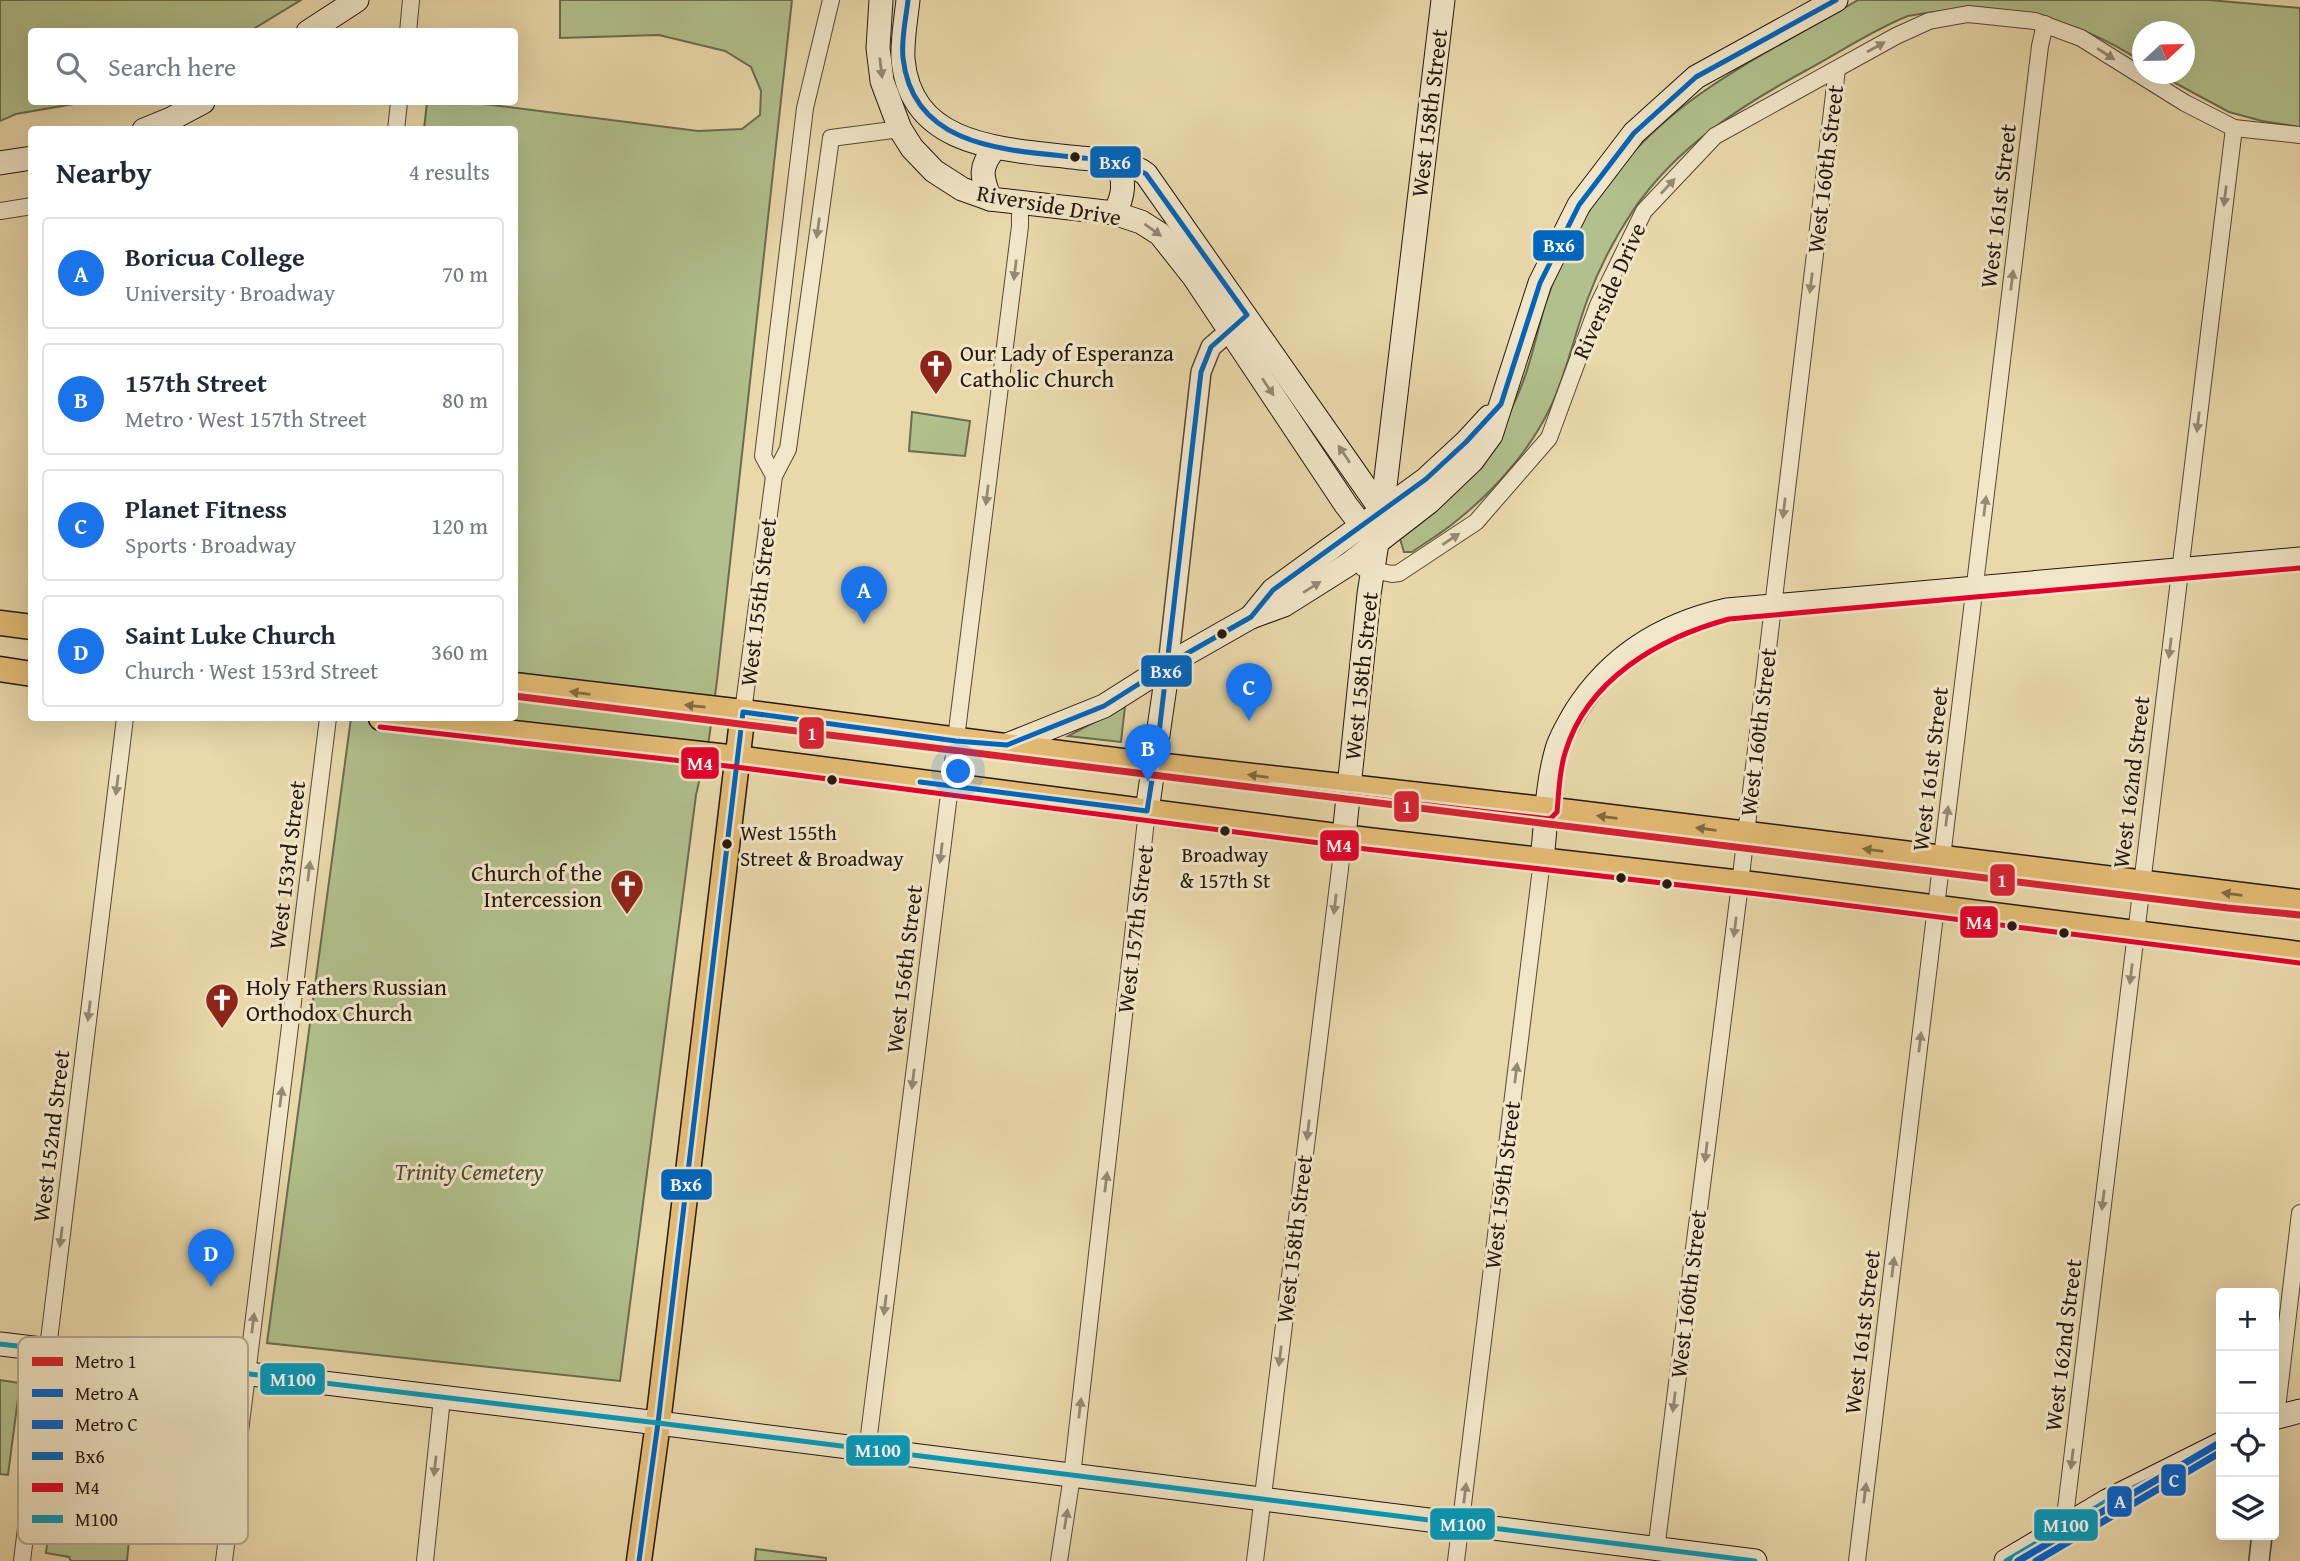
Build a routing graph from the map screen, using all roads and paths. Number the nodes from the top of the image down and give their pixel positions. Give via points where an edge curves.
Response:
1 (831, 0) edge
2 (881, 0) edge
3 (908, 0) edge
4 (1443, 0) edge
5 (1836, 0) edge
6 (411, 3) edge
7 (351, 4) edge
8 (2045, 24) junction
9 (314, 28) edge
10 (408, 28) edge
11 (1837, 69) junction
12 (197, 105) edge
13 (399, 105) edge
14 (154, 126) edge
15 (396, 126) edge
16 (2234, 128) junction
17 (900, 129) junction
18 (2300, 135) edge
19 (995, 148) junction
20 (28, 159) edge
21 (0, 163) edge
22 (1119, 163) junction
23 (990, 199) junction
24 (1020, 202) junction
25 (28, 207) edge
26 (0, 211) edge
27 (1114, 213) junction
28 (1247, 315) junction
29 (1229, 330) junction
30 (1501, 404) junction
31 (774, 476) junction
32 (1382, 511) junction
33 (1368, 536) junction
34 (2300, 559) edge
35 (1349, 564) junction
36 (1372, 570) junction
37 (2180, 570) junction
38 (1974, 589) junction
39 (1773, 607) junction
40 (1251, 617) junction
41 (0, 623) edge
42 (28, 626) edge
43 (1168, 666) junction
44 (0, 669) edge
45 (28, 673) edge
46 (518, 685) edge
47 (743, 712) junction
48 (125, 721) edge
49 (328, 721) edge
50 (408, 721) edge
51 (957, 741) junction
52 (1007, 745) junction
53 (737, 758) junction
54 (1154, 764) junction
55 (950, 786) junction
56 (1350, 788) junction
57 (1548, 810) junction
58 (1147, 811) junction
59 (1746, 834) junction
60 (1344, 836) junction
61 (1942, 859) junction
62 (1542, 860) junction
63 (2142, 882) junction
64 (1740, 884) junction
65 (2300, 902) edge
66 (1936, 909) junction
67 (2135, 933) junction
68 (2300, 954) edge
69 (2300, 1213) edge
70 (49, 1337) edge
71 (0, 1344) edge
72 (18, 1346) edge
73 (248, 1366) edge
74 (248, 1374) edge
75 (442, 1398) junction
76 (2300, 1411) edge
77 (2275, 1414) edge
78 (2279, 1421) edge
79 (658, 1423) junction
80 (2216, 1447) edge
81 (867, 1451) junction
82 (1072, 1476) junction
83 (1262, 1500) junction
84 (1461, 1524) junction
85 (2064, 1525) junction
86 (2261, 1540) edge
87 (1655, 1555) edge
88 (425, 1561) edge
89 (639, 1561) edge
90 (1059, 1561) edge
91 (1255, 1561) edge
92 (1456, 1561) edge
93 (1755, 1561) edge
94 (1857, 1561) edge
95 (2007, 1561) edge
96 (2259, 1561) edge

1 - 31 street, West 155th Street via 805,108 762,456
2 -> 17 main road, Riverside Drive via 878,48 882,81
3 - 19 main road, Riverside Drive via 903,55 914,95 940,127
4 - 32 main road, West 158th Street
5 - 30 main road via 1696,77 1634,133 1579,205 1541,283
6 - 10 street
7 - 9 main road
11 -> 8 street, Riverside Drive via 1928,21 1968,14
8 -> 16 street, Riverside Drive via 2081,38
38 -> 8 street, West 161st Street
36 -> 11 street, Riverside Drive via 1399,573 1476,522 1549,438 1598,305 1644,211 1715,136
11 -> 39 street, West 160th Street
12 - 14 main road
13 - 15 street
16 - 18 street, Riverside Drive
16 -> 37 street, West 162nd Street
17 - 23 main road, Riverside Drive via 934,171 962,189
17 -> 31 street, West 155th Street via 831,138 788,449
19 - 22 main road, Riverside Drive
19 - 23 main road via 983,170
20 - 21 main road
22 - 27 main road via 1124,188
22 - 28 main road, Riverside Drive via 1146,174
23 - 24 main road, Riverside Drive
24 - 27 main road, Riverside Drive
24 -> 51 street, West 156th Street
25 - 26 street
27 -> 29 main road, Riverside Drive via 1160,234
28 - 29 street, West 157th Street
32 -> 28 main road, Riverside Drive
29 -> 33 main road, Riverside Drive
29 - 43 street, West 157th Street via 1211,347 1201,372
30 - 32 main road via 1426,479
30 - 33 main road via 1491,435 1472,461 1429,502
31 - 47 street, West 155th Street
32 - 33 main road, West 158th Street
33 - 35 main road
33 - 36 main road, West 158th Street
33 - 40 main road via 1273,590
34 - 37 main road, West 159th Street
35 - 36 street, Riverside Drive
40 -> 35 main road via 1284,605
36 - 56 main road, West 158th Street
37 - 38 main road, West 159th Street
37 -> 63 street, West 162nd Street
38 - 39 main road, West 159th Street
61 -> 38 street, West 161st Street
39 - 57 main road, West 159th Street via 1703,615 1674,625 1624,656 1601,678 1568,725 1558,748
39 - 59 street, West 160th Street
40 - 43 main road
41 - 42 main road
43 - 52 main road via 1104,706
43 - 54 main road, West 157th Street
44 - 45 main road
47 -> 46 main road
47 - 51 main road
47 - 53 main road, West 155th Street
48 -> 70 street, West 152nd Street
73 -> 49 street, West 153rd Street
50 - 53 main road
51 - 52 main road
51 - 55 street, West 156th Street
52 - 54 main road
53 - 55 main road
53 - 79 main road, West 155th Street
56 -> 54 main road
54 - 58 main road, West 157th Street
55 - 58 main road
55 -> 81 street, West 156th Street
56 - 57 main road
56 - 60 main road, West 158th Street
59 -> 57 main road
57 - 62 main road, West 159th Street
58 - 60 main road
82 -> 58 street, West 157th Street
61 -> 59 main road
59 - 64 street, West 160th Street
60 - 62 main road
60 -> 83 street, West 158th Street
61 - 63 main road
61 - 66 street, West 161st Street
62 - 64 main road
84 -> 62 street, West 159th Street
65 -> 63 main road
63 - 67 street, West 162nd Street
64 - 66 main road
64 -> 87 street, West 160th Street
66 - 67 main road
94 -> 66 street, West 161st Street
67 - 68 main road
67 -> 85 street, West 162nd Street
69 - 77 street
71 - 72 main road
74 - 75 main road
75 - 79 main road
75 -> 88 street
76 - 78 main road
79 - 81 main road
79 - 89 main road, West 155th Street
80 - 85 main road
81 - 82 main road
82 - 83 main road
90 -> 82 street, West 157th Street
83 - 84 main road
83 - 91 street, West 158th Street
84 - 87 main road
84 - 92 street, West 159th Street
85 - 95 main road
86 - 96 street
87 - 93 main road

